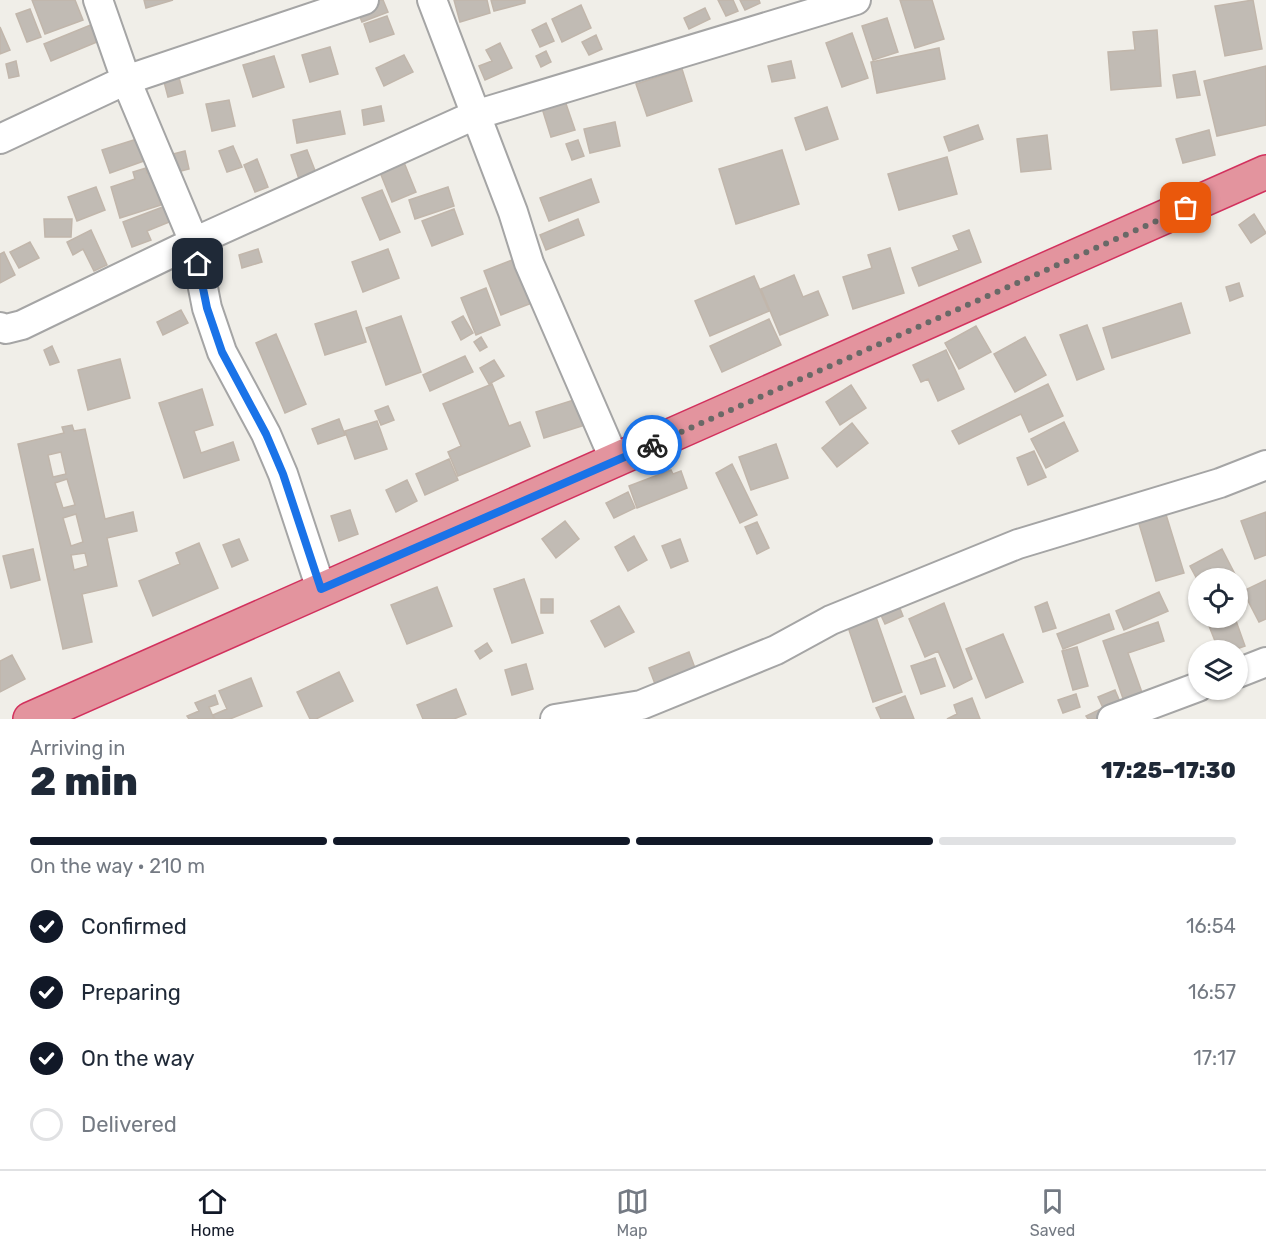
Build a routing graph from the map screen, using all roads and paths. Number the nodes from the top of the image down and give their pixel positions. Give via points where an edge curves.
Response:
1 (98, 0) edge
2 (364, 0) edge
3 (432, 0) edge
4 (856, 0) edge
5 (126, 80) junction
6 (475, 115) junction
7 (0, 139) edge
8 (1266, 172) edge
9 (194, 242) junction
10 (0, 327) edge
11 (615, 461) junction
12 (1266, 465) edge
13 (321, 589) junction
14 (1266, 662) edge
15 (1248, 669) edge
16 (1188, 691) edge
17 (30, 719) edge
18 (555, 719) edge
19 (1112, 719) edge

1 - 5 street
2 - 5 street
3 - 6 street
4 - 6 street
5 - 7 street
5 - 9 street
6 - 9 street
6 - 11 street via 529,263
8 - 11 highway
9 - 10 street via 22,326
9 - 13 street via 207,308 222,352 283,474
11 - 13 highway
12 - 18 street via 1220,483 1018,544 831,620 776,650 641,705
13 - 17 highway
14 - 15 street
16 - 19 street

